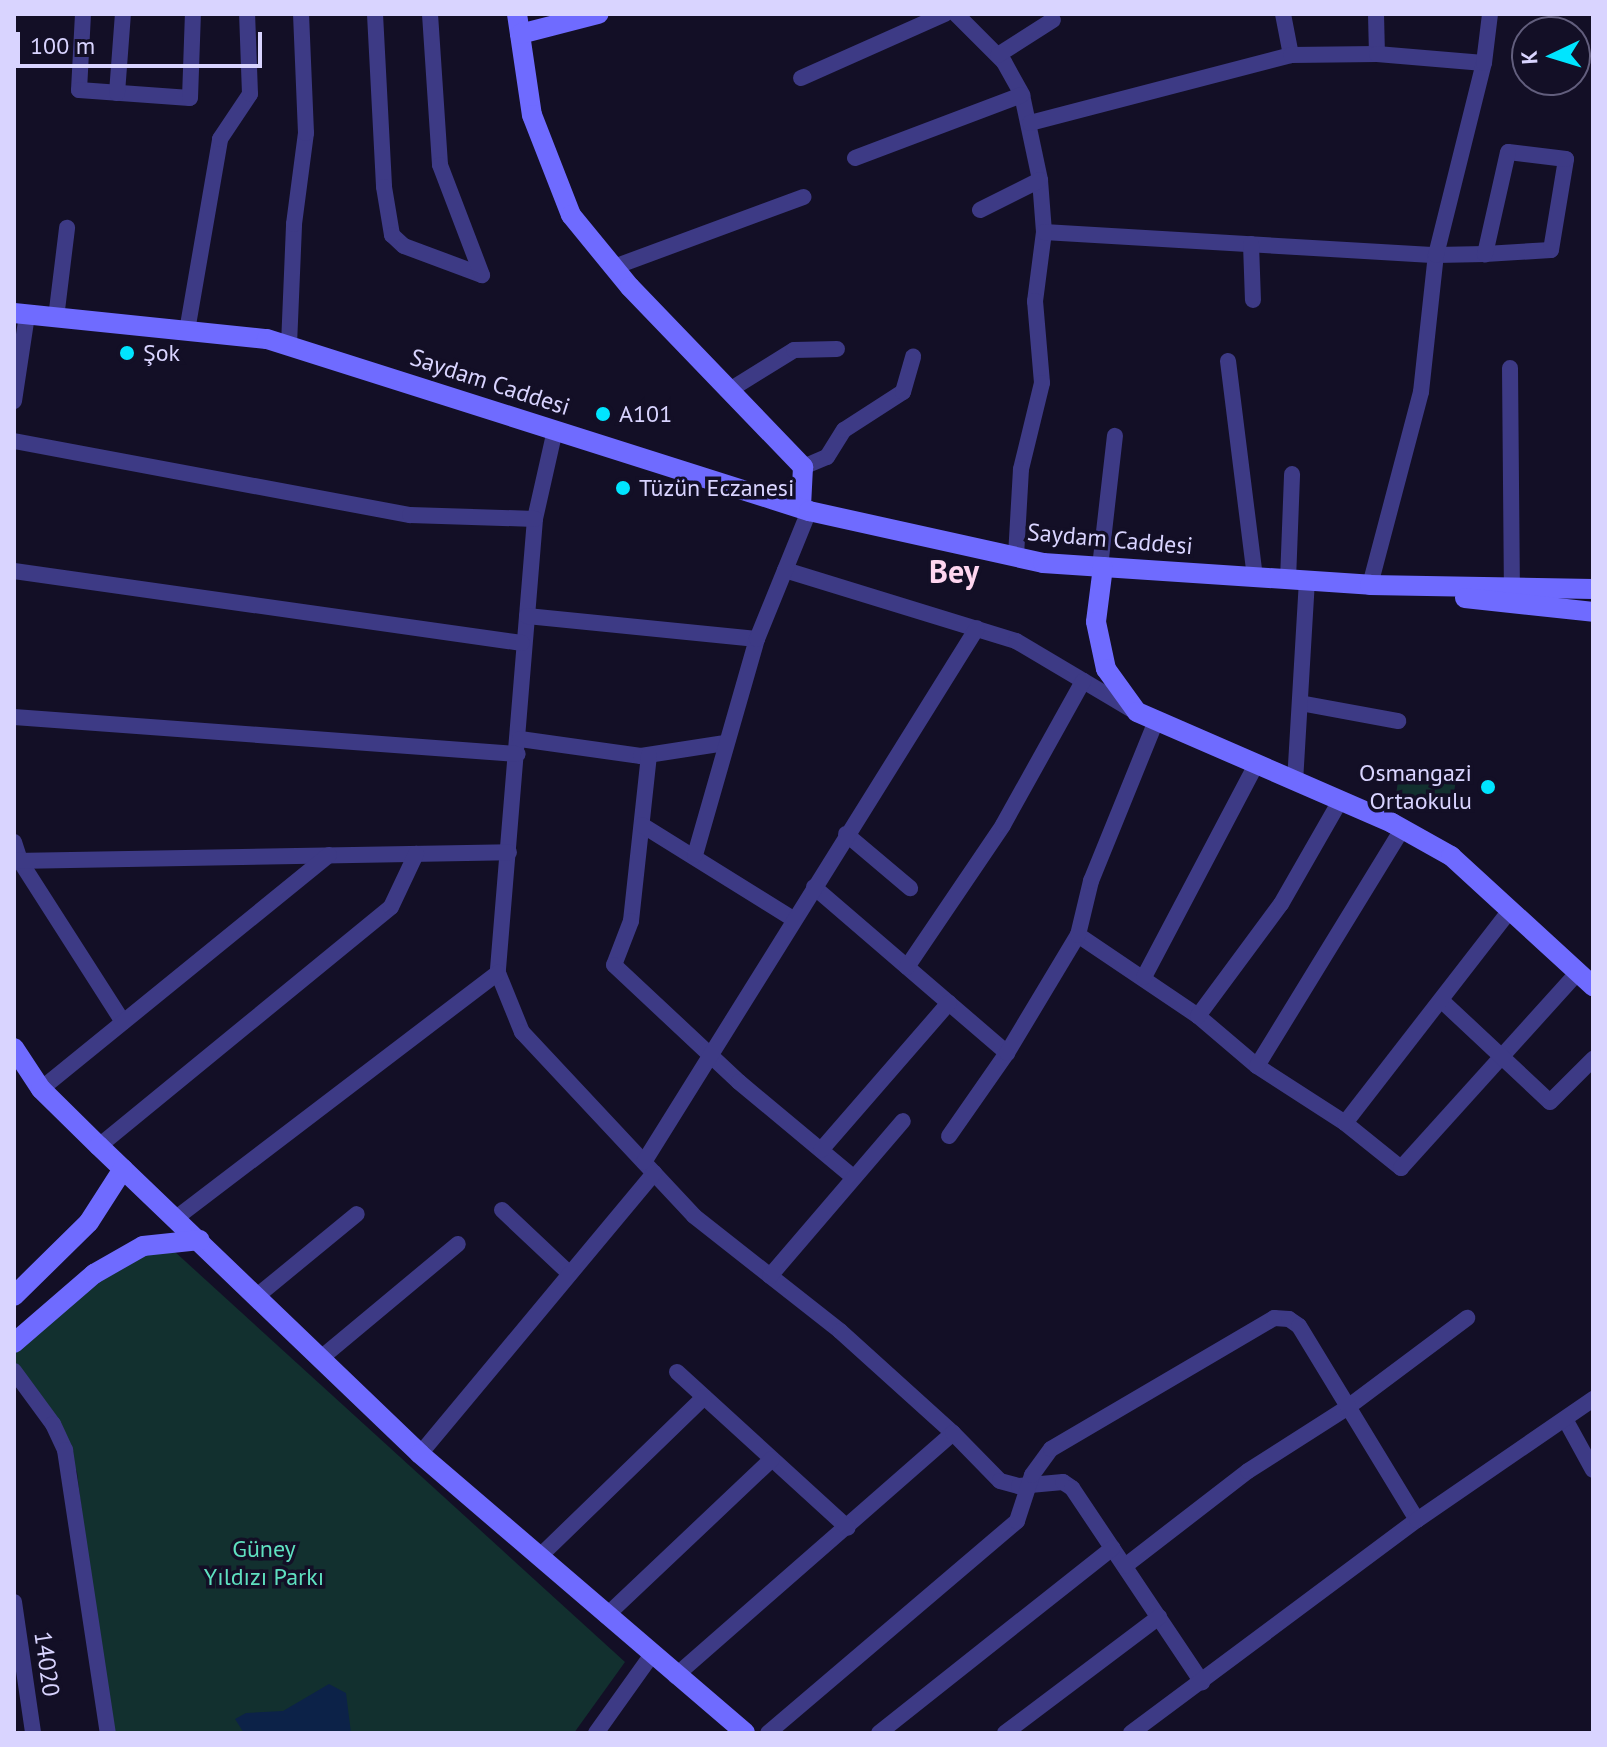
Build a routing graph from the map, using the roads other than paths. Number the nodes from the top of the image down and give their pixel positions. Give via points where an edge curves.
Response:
1 (83, 14) edge
2 (123, 14) edge
3 (193, 14) edge
4 (247, 14) edge
5 (301, 14) edge
6 (375, 14) edge
7 (430, 14) edge
8 (598, 14) edge
9 (945, 14) edge
10 (956, 14) edge
11 (1283, 14) edge
12 (1376, 14) edge
13 (1490, 14) edge
14 (1053, 20) dead end
15 (519, 24) edge
16 (1377, 54) junction
17 (998, 55) junction
18 (1291, 55) junction
19 (1484, 63) junction
20 (801, 78) dead end
21 (117, 93) junction
22 (1022, 95) junction
23 (1030, 123) junction
24 (855, 158) dead end
25 (1040, 180) junction
26 (803, 197) dead end
27 (980, 210) dead end
28 (67, 228) dead end
29 (1044, 232) junction
30 (1251, 244) junction
31 (1485, 254) junction
32 (1436, 255) junction
33 (614, 267) junction
34 (1253, 300) dead end
35 (21, 314) edge
36 (56, 318) junction
37 (187, 331) junction
38 (289, 345) junction
39 (837, 349) dead end
40 (913, 356) dead end
41 (1228, 361) dead end
42 (1510, 368) dead end
43 (728, 391) junction
44 (14, 401) edge
45 (555, 430) junction
46 (1115, 436) dead end
47 (14, 441) edge
48 (803, 467) junction
49 (1292, 474) dead end
50 (805, 509) junction
51 (535, 519) junction
52 (1016, 557) junction
53 (1102, 567) junction
54 (785, 570) junction
55 (14, 571) edge
56 (1255, 578) junction
57 (1297, 580) junction
58 (1370, 585) junction
59 (1512, 588) junction
60 (1593, 589) edge
61 (1593, 612) edge
62 (527, 616) junction
63 (977, 628) junction
64 (757, 639) junction
65 (522, 643) junction
66 (1083, 681) junction
67 (1300, 703) junction
68 (1137, 712) junction
69 (14, 717) edge
70 (1156, 721) junction
71 (1398, 721) dead end
72 (725, 743) junction
73 (519, 746) junction
74 (649, 755) junction
75 (1256, 765) junction
76 (1295, 782) junction
77 (1340, 801) junction
78 (642, 825) junction
79 (1402, 829) junction
80 (846, 834) junction
81 (14, 842) edge
82 (509, 852) junction
83 (416, 854) junction
84 (329, 855) junction
85 (695, 855) junction
86 (17, 861) edge
87 (814, 887) junction
88 (910, 888) dead end
89 (1511, 909) junction
90 (793, 919) junction
91 (1078, 935) junction
92 (907, 967) junction
93 (1578, 972) junction
94 (498, 973) junction
95 (1144, 977) junction
96 (1593, 986) edge
97 (1441, 1000) junction
98 (949, 1003) junction
99 (1198, 1016) junction
100 (123, 1022) junction
101 (14, 1048) edge
102 (1007, 1053) junction
103 (1502, 1053) junction
104 (710, 1055) junction
105 (1593, 1059) edge
106 (1257, 1066) junction
107 (41, 1089) junction
108 (903, 1121) dead end
109 (1345, 1123) junction
110 (949, 1136) dead end
111 (99, 1146) junction
112 (821, 1150) junction
113 (649, 1168) junction
114 (123, 1169) junction
115 (852, 1176) junction
116 (502, 1210) dead end
117 (357, 1214) dead end
118 (176, 1218) junction
119 (200, 1240) junction
120 (458, 1244) dead end
121 (570, 1274) junction
122 (770, 1276) junction
123 (14, 1296) edge
124 (257, 1296) junction
125 (1467, 1318) dead end
126 (14, 1343) edge
127 (321, 1358) junction
128 (14, 1371) edge
129 (677, 1372) dead end
130 (704, 1397) junction
131 (1593, 1399) edge
132 (1348, 1407) junction
133 (1565, 1419) junction
134 (953, 1433) junction
135 (420, 1454) junction
136 (772, 1459) junction
137 (1593, 1470) edge
138 (1029, 1485) junction
139 (1417, 1520) junction
140 (848, 1528) junction
141 (1112, 1548) junction
142 (539, 1557) junction
143 (1125, 1566) junction
144 (14, 1602) edge
145 (606, 1616) junction
146 (1159, 1617) junction
147 (651, 1656) junction
148 (675, 1676) junction
149 (1202, 1682) junction
150 (33, 1733) edge
151 (108, 1733) edge
152 (596, 1733) edge
153 (745, 1733) edge
154 (768, 1733) edge
155 (879, 1733) edge
156 (1005, 1733) edge
157 (1131, 1733) edge

1 - 21 street via 79,90
2 - 21 street
3 - 21 street via 190,98
4 - 37 street via 250,94 220,139
5 - 38 street via 306,133 294,224
6 - 7 street via 384,187 392,235 404,246 482,275 440,165
8 - 15 main road
9 - 20 street
10 - 17 street
11 - 18 street
12 - 16 street
13 - 19 street
14 - 17 street
15 - 33 main road via 532,115 571,215
16 - 18 street
16 - 19 street
17 - 22 street
18 - 23 street
19 - 32 street
22 - 23 street
22 - 24 street
23 - 25 street
25 - 27 street
25 - 29 street
26 - 33 street
28 - 36 street
29 - 30 street
29 - 52 street via 1035,301 1042,383 1021,469
30 - 32 street
30 - 34 street
31 - 31 street via 1508,152 1566,159 1551,250
31 - 32 street
32 - 58 street via 1421,392
33 - 43 main road
35 - 36 main road, Saydam Caddesi
35 - 44 street
36 - 37 main road, Saydam Caddesi
37 - 38 main road, Saydam Caddesi
38 - 45 main road, Saydam Caddesi
39 - 43 street via 794,350
40 - 48 street via 903,392 844,430 827,457
41 - 56 street
42 - 59 street
43 - 48 main road
45 - 50 main road, Saydam Caddesi
45 - 51 street
46 - 53 street
47 - 51 street via 410,515
48 - 50 main road
49 - 57 street
50 - 52 main road, Saydam Caddesi
50 - 54 street
51 - 62 street
52 - 53 main road, Saydam Caddesi
53 - 56 main road, Saydam Caddesi
53 - 68 main road via 1096,622 1106,669
54 - 63 street
54 - 64 street
55 - 65 street
56 - 57 main road, Saydam Caddesi
57 - 58 main road, Saydam Caddesi
57 - 67 street
58 - 59 main road
58 - 61 main road
59 - 60 main road
62 - 64 street
62 - 65 street
63 - 66 street via 1016,641
63 - 80 street
64 - 72 street
65 - 73 street
66 - 68 street
66 - 92 street via 1003,825
67 - 71 street
67 - 76 street
68 - 70 main road
69 - 73 street
70 - 75 main road
70 - 91 street via 1091,881
72 - 74 street
72 - 85 street
73 - 74 street
73 - 82 street
74 - 78 street
75 - 76 main road
75 - 95 street
76 - 77 main road
77 - 79 main road
77 - 99 street via 1281,904
78 - 85 street
78 - 104 street via 631,921 614,965
79 - 89 main road via 1451,856
79 - 106 street
80 - 87 street
80 - 88 street
81 - 86 street
82 - 83 street
82 - 94 street
83 - 84 street
83 - 111 street via 391,907
84 - 86 street
84 - 100 street
85 - 90 street
86 - 100 street
87 - 90 street
87 - 92 street
89 - 93 main road
89 - 97 street
90 - 104 street
91 - 95 street
91 - 102 street
92 - 98 street
93 - 96 main road
93 - 103 street
94 - 113 street via 522,1032
94 - 118 street
95 - 99 street
97 - 103 street
97 - 109 street
98 - 102 street
98 - 112 street
99 - 106 street
100 - 107 street
101 - 107 main road
102 - 110 street
103 - 105 street via 1550,1102
103 - 109 street via 1401,1168
104 - 112 street
104 - 113 street
106 - 109 street
107 - 111 main road
108 - 115 street
111 - 114 main road
112 - 115 street
113 - 121 street
113 - 122 street via 694,1216
114 - 118 main road
114 - 123 main road via 89,1222
115 - 122 street
116 - 121 street
117 - 124 street
118 - 119 main road
119 - 124 main road
119 - 126 main road via 143,1246 94,1274
120 - 127 street
121 - 135 street
122 - 134 street
124 - 127 main road
125 - 132 street
127 - 135 main road
128 - 151 street via 53,1424 65,1450
129 - 130 street
130 - 136 street
130 - 142 street
131 - 133 street
132 - 138 street via 1299,1326 1274,1318 1059,1442 1043,1457
132 - 139 street
132 - 143 street via 1248,1471
133 - 137 street
133 - 139 street
134 - 138 street via 1000,1481
134 - 140 street
135 - 142 main road
136 - 140 street
136 - 145 street
138 - 141 street via 1068,1484
138 - 154 street via 1017,1521
139 - 149 street
140 - 148 street
141 - 143 street
141 - 155 street
142 - 145 main road
143 - 146 street
144 - 150 street, 14020
145 - 147 main road
146 - 149 street
146 - 156 street
147 - 148 main road
147 - 152 street
148 - 153 main road
149 - 157 street

